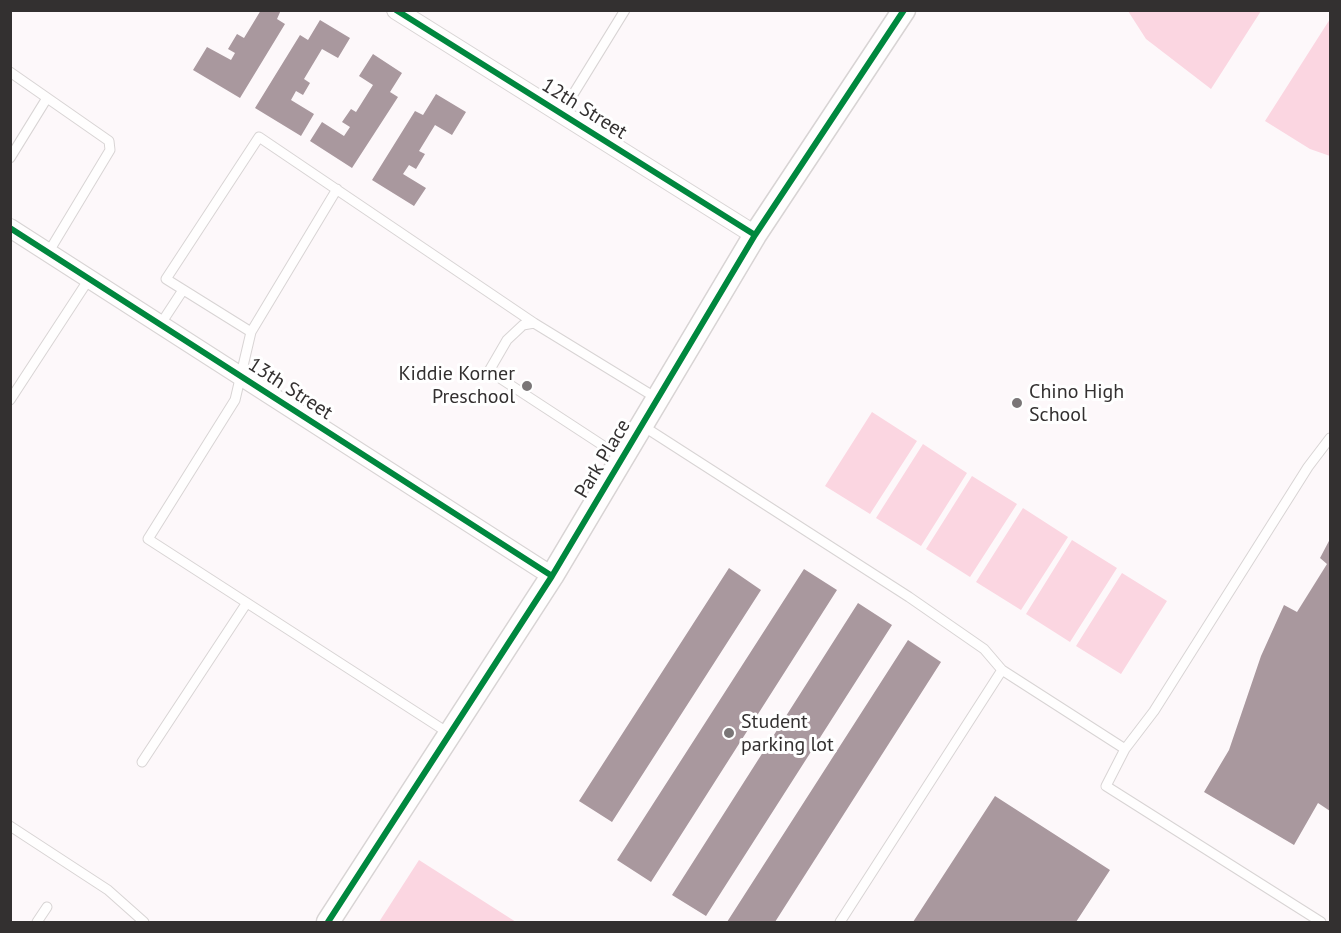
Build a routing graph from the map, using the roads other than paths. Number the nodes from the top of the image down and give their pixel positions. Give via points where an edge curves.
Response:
1 (396, 10) edge
2 (625, 10) edge
3 (904, 10) edge
4 (10, 72) edge
5 (47, 98) junction
6 (561, 114) junction
7 (10, 159) edge
8 (337, 189) junction
9 (10, 228) edge
10 (755, 235) junction
11 (48, 253) junction
12 (89, 279) junction
13 (183, 290) junction
14 (534, 323) junction
15 (160, 325) junction
16 (250, 332) junction
17 (240, 377) junction
18 (658, 399) junction
19 (10, 400) edge
20 (642, 425) junction
21 (1330, 438) edge
22 (622, 458) junction
23 (552, 576) junction
24 (246, 604) junction
25 (1002, 669) junction
26 (450, 734) junction
27 (1125, 749) junction
28 (142, 762) dead end
29 (10, 826) edge
30 (47, 907) dead end
31 (37, 922) edge
32 (144, 922) edge
33 (328, 922) edge
34 (840, 922) edge
35 (1321, 922) edge

1 - 6 street, 12th Street
2 - 6 lane
3 - 10 street, Park Place
4 - 5 lane
5 - 7 lane
5 - 11 lane via 99,131 109,141 110,150
6 - 10 street, 12th Street
8 - 13 lane via 259,137 166,279
8 - 14 lane
8 - 16 lane
9 - 11 street, 13th Street
10 - 18 street, Park Place
11 - 12 street, 13th Street
12 - 15 street, 13th Street
12 - 19 lane
13 - 15 lane
13 - 16 lane
14 - 18 lane
14 - 22 lane via 523,325 507,340 489,371
15 - 17 street, 13th Street
16 - 17 lane
17 - 23 street, 13th Street
17 - 24 lane via 235,400 148,539
18 - 20 street, Park Place
20 - 22 street, Park Place
20 - 25 lane via 918,604 984,649
21 - 27 lane via 1154,711
22 - 23 street, Park Place
23 - 26 street, Park Place
24 - 26 lane
24 - 28 lane
25 - 27 lane
25 - 34 lane
26 - 33 street, Park Place
27 - 35 lane via 1106,786
29 - 32 lane via 108,890
30 - 31 lane

